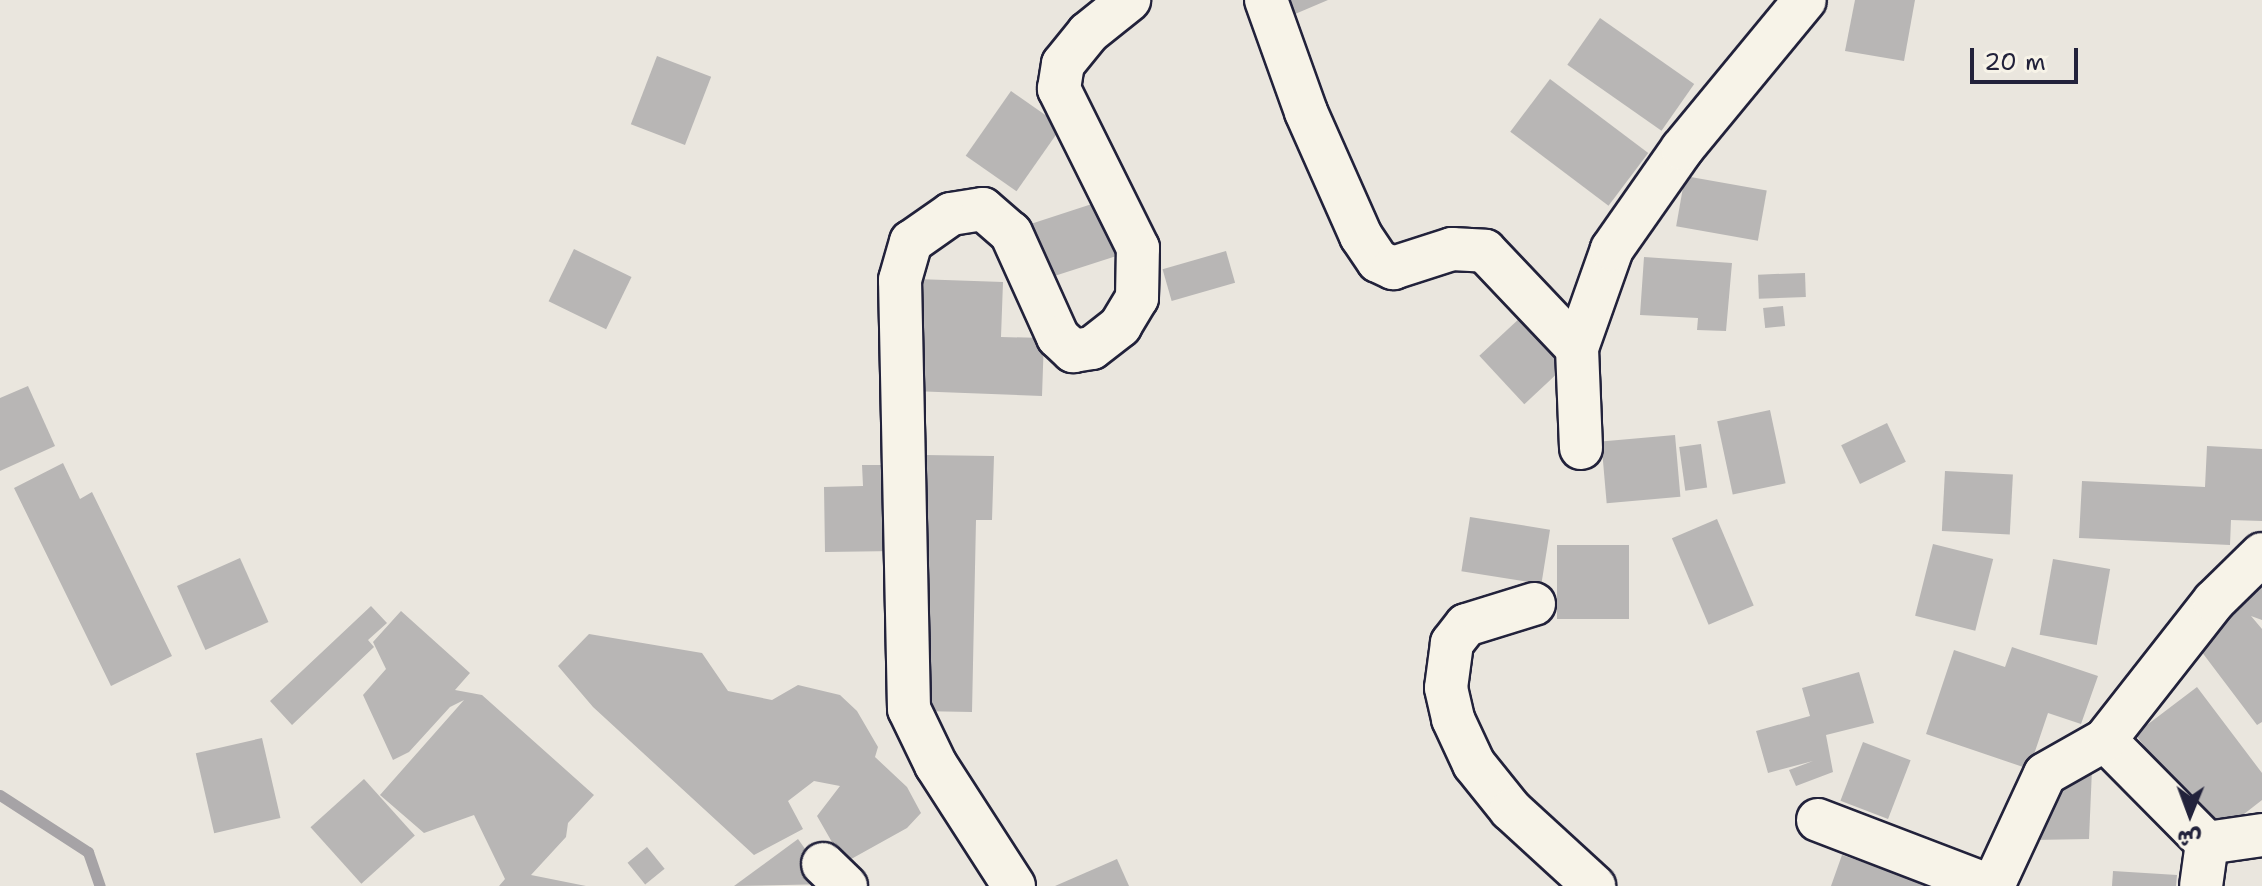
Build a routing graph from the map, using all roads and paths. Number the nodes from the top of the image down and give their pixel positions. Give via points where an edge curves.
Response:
1 (1129, 0) edge
2 (1266, 0) edge
3 (1805, 0) edge
4 (1577, 348) junction
5 (1581, 448) dead end
6 (2262, 554) edge
7 (1534, 604) dead end
8 (2105, 740) junction
9 (1818, 820) dead end
10 (2262, 835) edge
11 (2207, 843) junction
12 (1014, 886) edge
13 (1594, 886) edge
14 (1991, 886) edge
15 (2201, 886) edge

1 - 12 street via 1088,33 1063,64 1059,89 1138,248 1137,298 1120,326 1092,348 1073,351 1058,337 1011,233 983,209 951,214 911,242 900,280 909,709 936,765
2 - 4 street via 1306,112 1361,236 1378,261 1393,268 1452,249 1485,251
3 - 4 street via 1682,149 1612,249
4 - 5 street
6 - 8 street via 2214,601
7 - 13 street via 1466,625 1452,643 1446,688 1453,719 1474,764 1511,810
8 - 11 street
8 - 14 street via 2045,774
9 - 14 street
10 - 11 street
11 - 15 street

